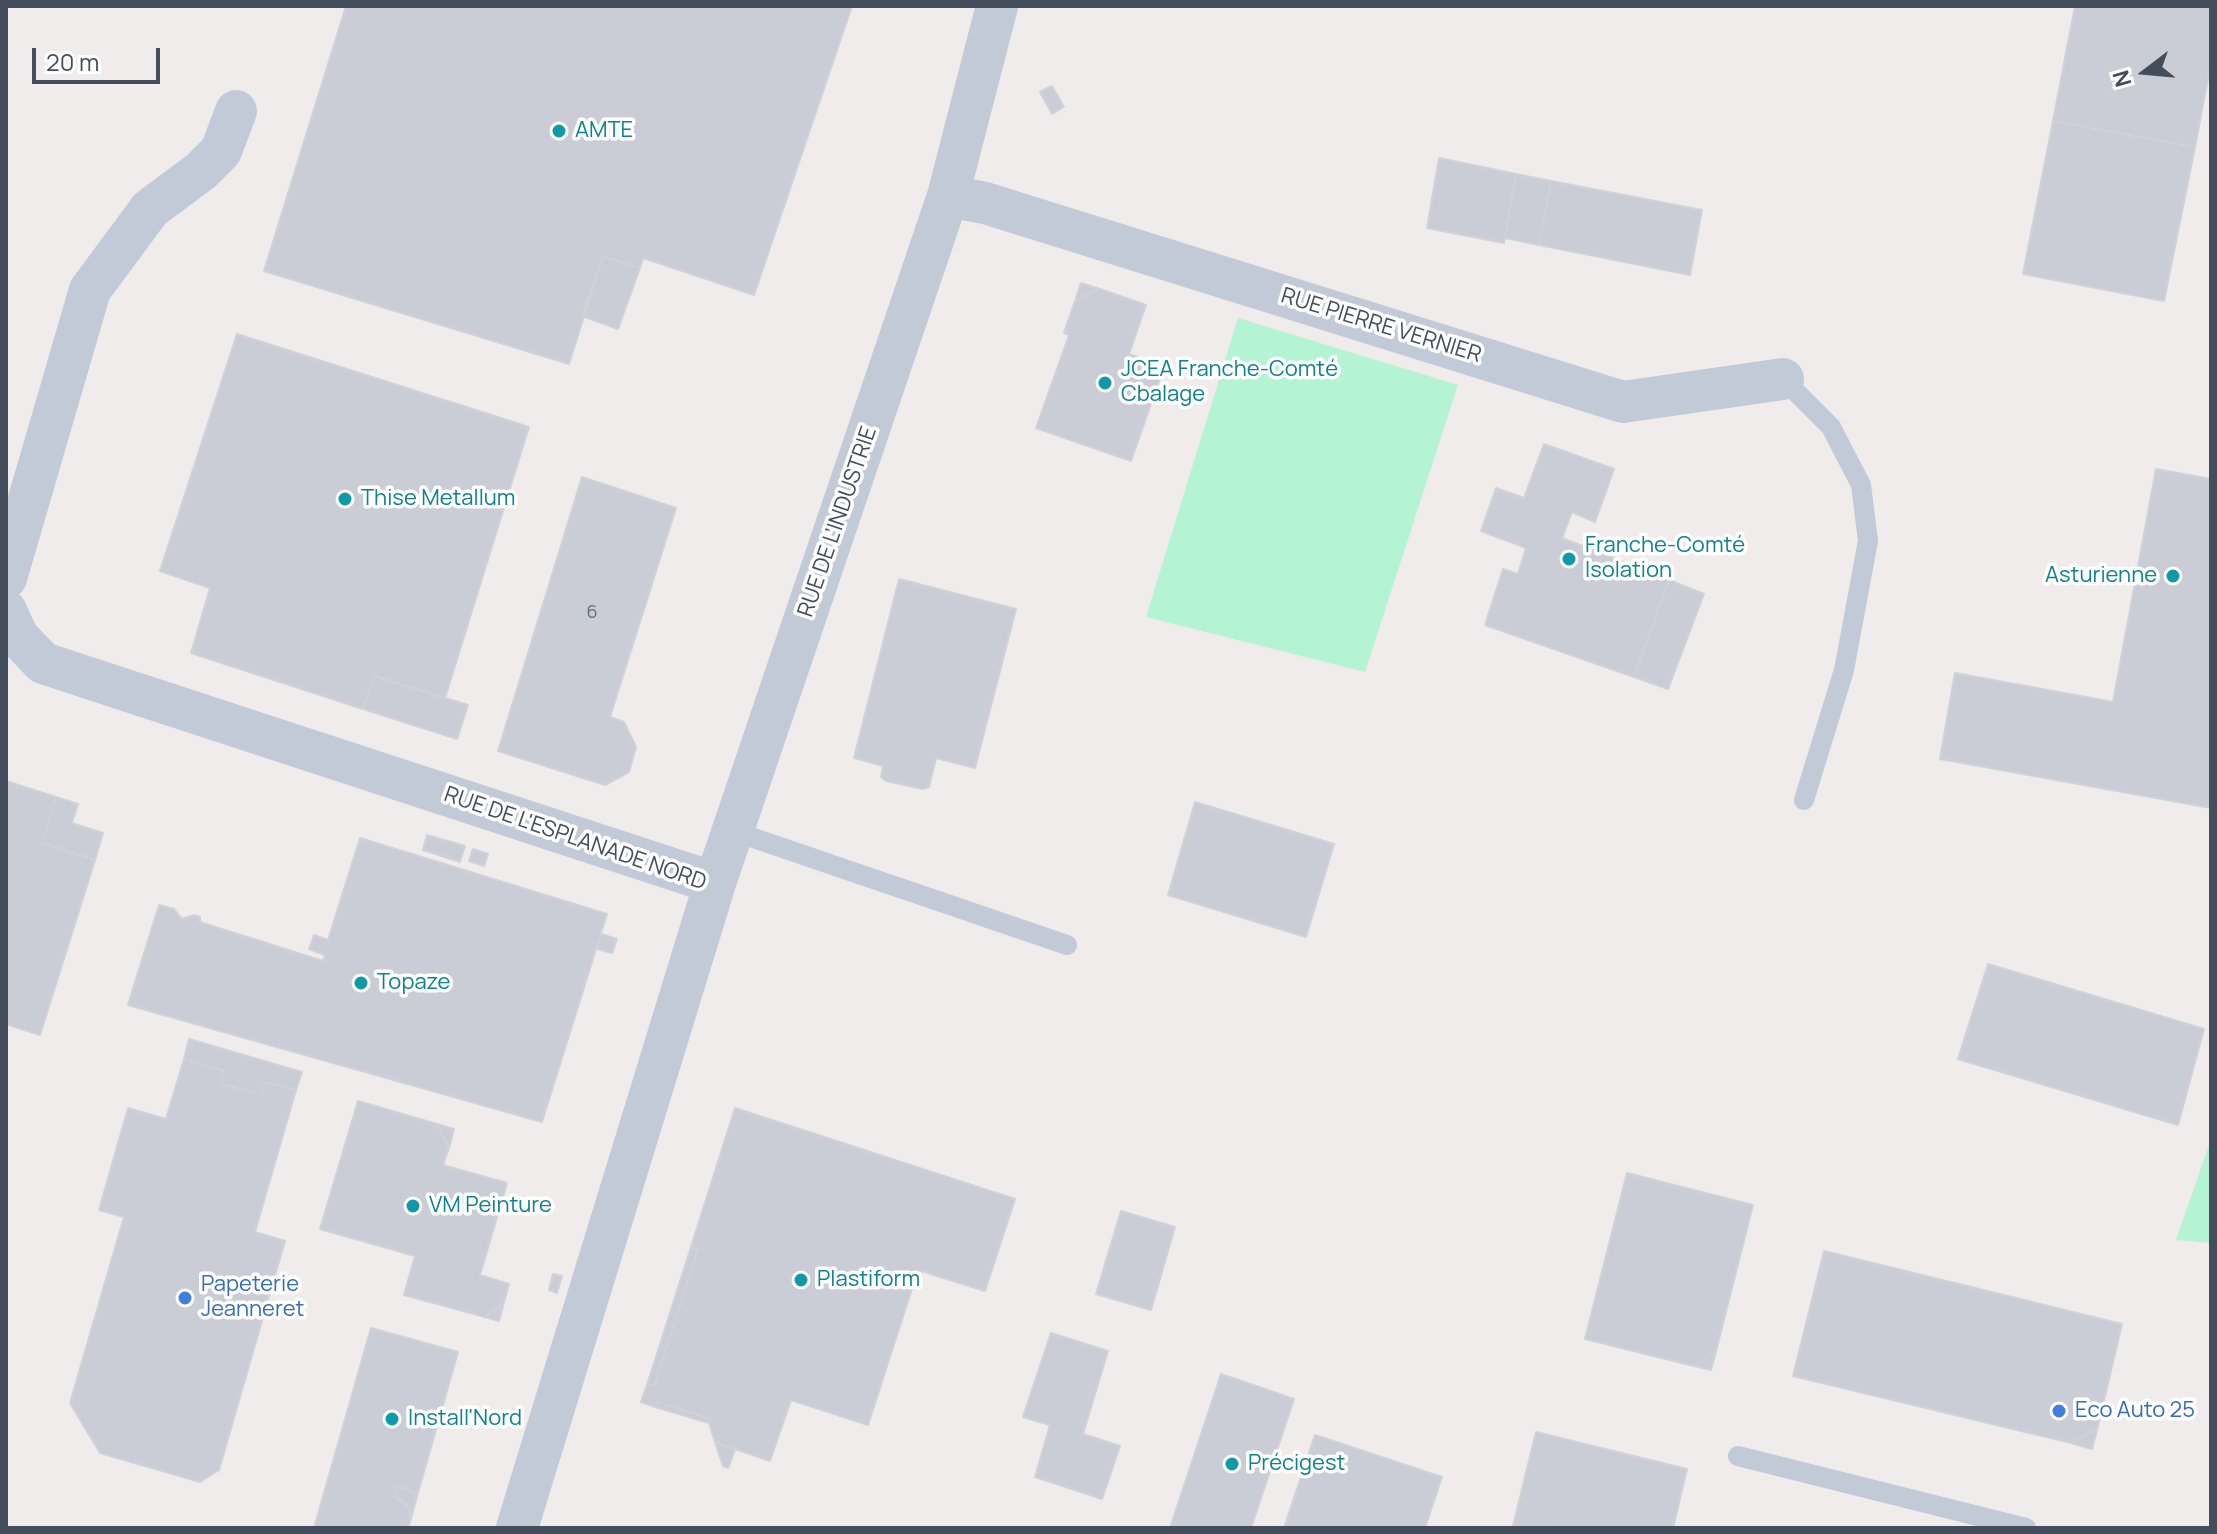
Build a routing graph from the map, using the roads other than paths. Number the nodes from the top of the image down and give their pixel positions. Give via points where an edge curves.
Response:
1 (997, 6) edge
2 (236, 111) dead end
3 (967, 200) junction
4 (1783, 379) joint
5 (6, 578) edge
6 (6, 611) edge
7 (1804, 800) dead end
8 (733, 831) junction
9 (715, 883) junction
10 (1067, 945) dead end
11 (1738, 1456) dead end
12 (517, 1528) edge
13 (2026, 1528) edge

1 - 3 street, RUE DE L’INDUSTRIE
2 - 5 street via 221,151 150,209 90,290
3 - 4 street, RUE PIERRE VERNIER via 1623,402
3 - 8 street, RUE DE L’INDUSTRIE
4 - 7 lane via 1831,427 1861,485 1868,541 1844,670
6 - 9 street, RUE DE L'ESPLANADE NORD via 18,637 43,663
8 - 9 street, RUE DE L’INDUSTRIE
8 - 10 lane
9 - 12 street, RUE DE L'ESPLANADE NORD
11 - 13 lane

